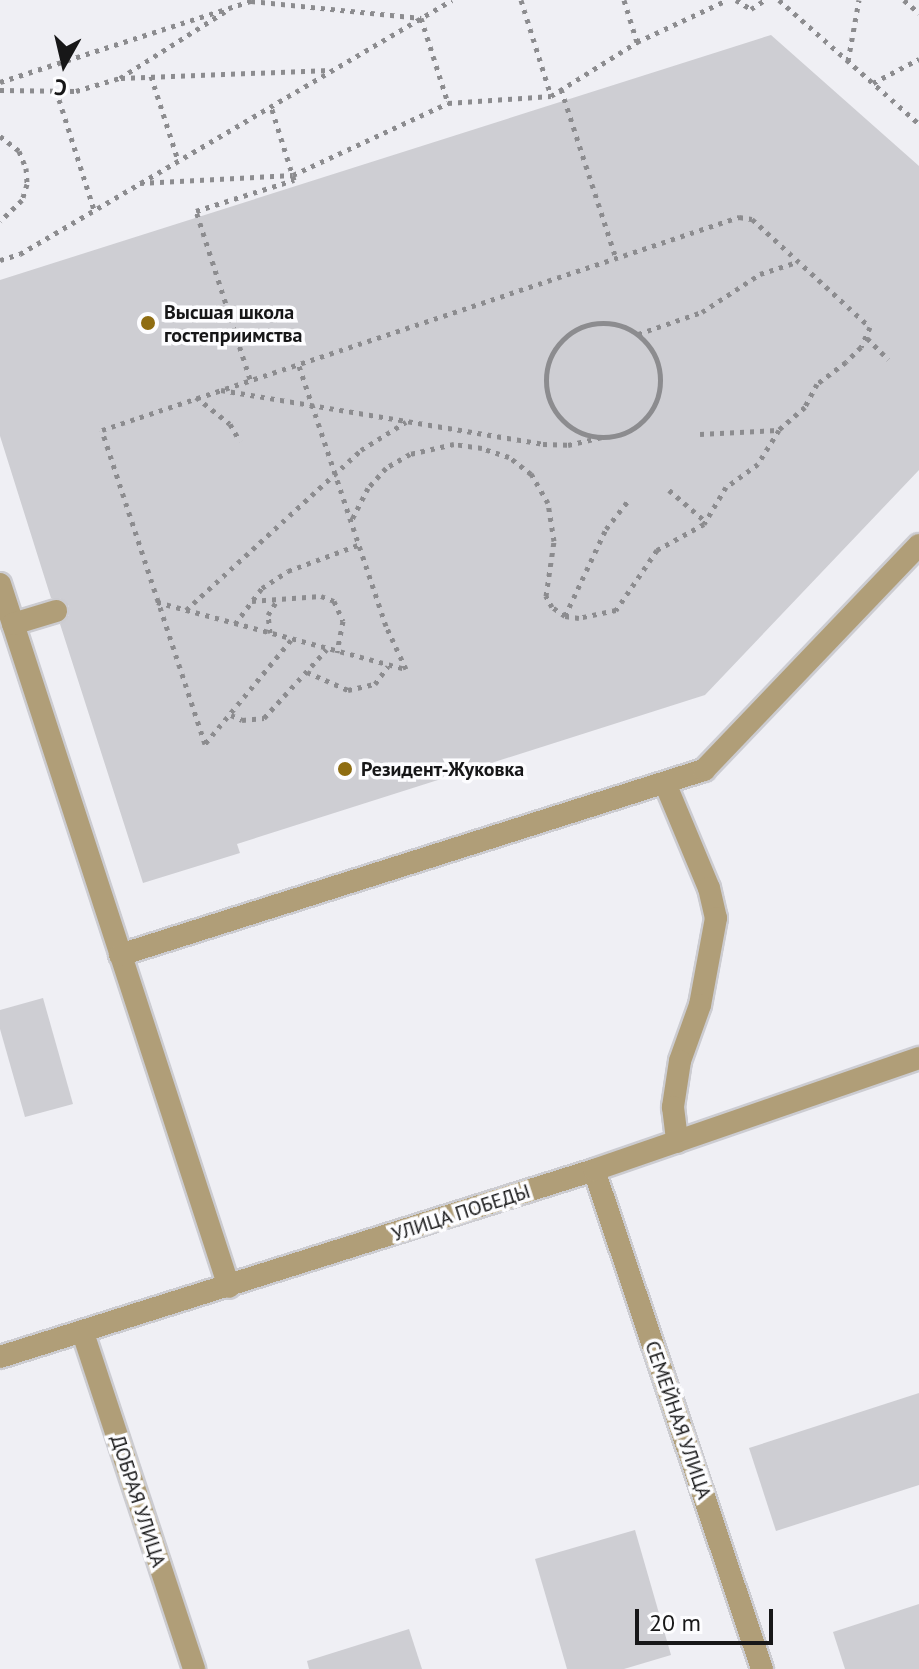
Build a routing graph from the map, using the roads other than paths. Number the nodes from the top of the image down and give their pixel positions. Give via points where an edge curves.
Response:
1 (919, 545) edge
2 (0, 584) edge
3 (56, 611) dead end
4 (13, 624) junction
5 (665, 783) junction
6 (120, 955) junction
7 (919, 1058) edge
8 (677, 1142) junction
9 (594, 1170) junction
10 (229, 1287) junction
11 (83, 1333) junction
12 (0, 1357) edge
13 (194, 1669) edge
14 (762, 1669) edge

1 - 5 street via 710,764
2 - 4 street
3 - 4 street
4 - 6 street
5 - 6 street
5 - 8 street via 709,888 716,918 700,1005 680,1061 673,1107
6 - 10 street
7 - 8 street, УЛИЦА ПОБЕДЫ
8 - 9 street, УЛИЦА ПОБЕДЫ
9 - 10 street, УЛИЦА ПОБЕДЫ
9 - 14 street, СЕМЕЙНАЯ УЛИЦА
10 - 11 street, УЛИЦА ПОБЕДЫ
11 - 12 street, УЛИЦА ПОБЕДЫ
11 - 13 street, ДОБРАЯ УЛИЦА

